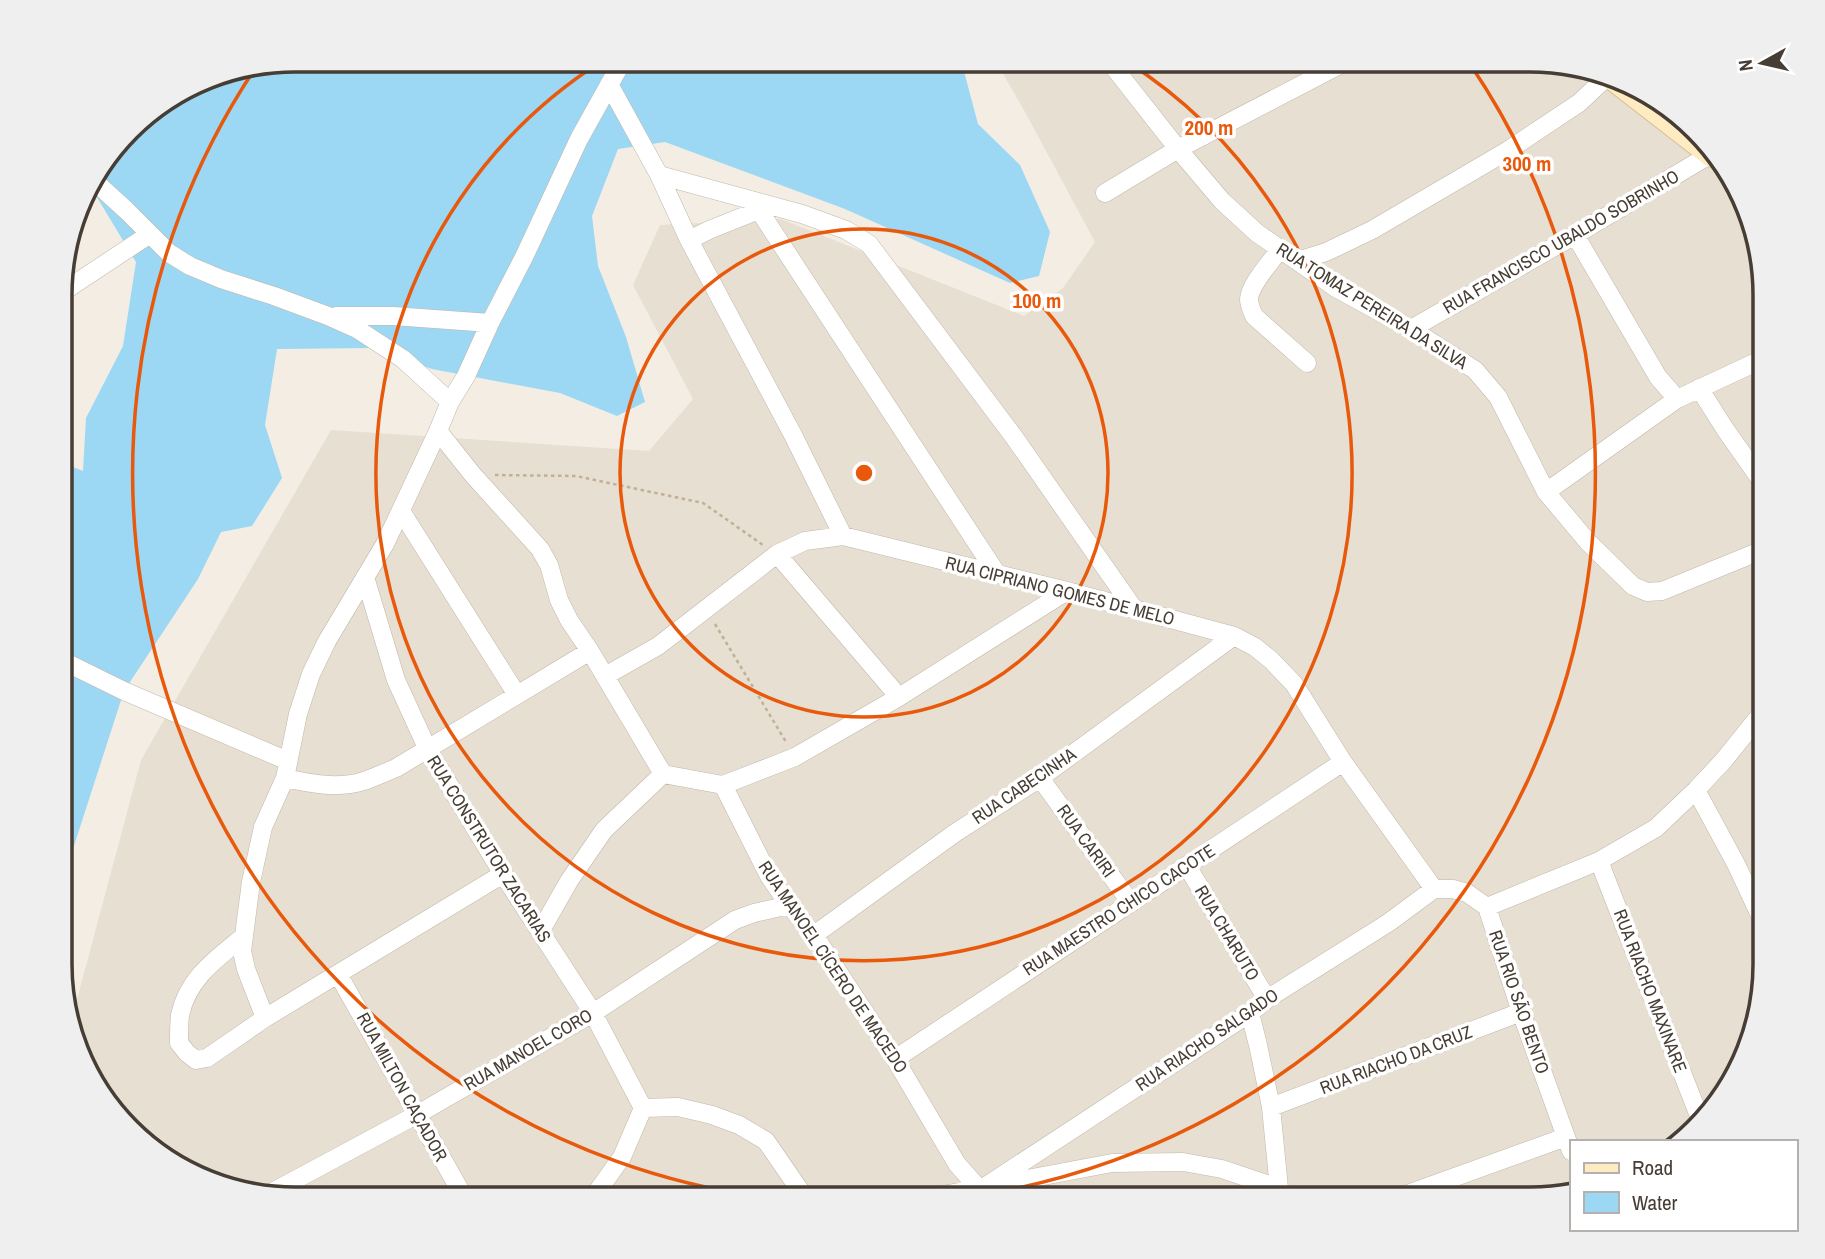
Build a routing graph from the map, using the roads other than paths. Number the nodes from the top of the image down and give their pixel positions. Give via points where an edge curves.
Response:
1 (617, 72) edge
2 (1117, 72) edge
3 (1326, 72) edge
4 (1599, 83) edge
5 (610, 86) junction
6 (1653, 109) edge
7 (1687, 136) edge
8 (1178, 149) junction
9 (1706, 158) edge
10 (659, 176) junction
11 (100, 187) edge
12 (1105, 193) dead end
13 (756, 205) junction
14 (150, 234) junction
15 (1575, 235) junction
16 (689, 240) junction
17 (1280, 250) junction
18 (1297, 261) junction
19 (73, 285) edge
20 (328, 316) junction
21 (489, 323) junction
22 (1410, 329) junction
23 (1307, 363) dead end
24 (1753, 363) edge
25 (1699, 388) junction
26 (1676, 399) junction
27 (450, 402) junction
28 (438, 431) junction
29 (1753, 469) edge
30 (1546, 492) junction
31 (401, 511) junction
32 (843, 536) junction
33 (1753, 554) edge
34 (777, 555) junction
35 (997, 574) junction
36 (365, 577) junction
37 (1067, 591) junction
38 (1134, 609) junction
39 (1234, 636) junction
40 (590, 651) junction
41 (72, 665) edge
42 (605, 676) junction
43 (517, 695) junction
44 (899, 697) junction
45 (1753, 724) edge
46 (428, 750) junction
47 (1343, 761) junction
48 (287, 769) junction
49 (663, 774) junction
50 (1040, 778) junction
51 (723, 785) junction
52 (1696, 790) junction
53 (1599, 862) junction
54 (1186, 866) junction
55 (503, 874) junction
56 (1434, 889) junction
57 (1753, 900) edge
58 (1131, 903) junction
59 (789, 905) junction
60 (1487, 907) junction
61 (540, 932) junction
62 (814, 935) junction
63 (244, 936) junction
64 (338, 974) junction
65 (1267, 999) junction
66 (1521, 1012) junction
67 (593, 1013) junction
68 (1250, 1013) junction
69 (265, 1018) junction
70 (895, 1059) junction
71 (1271, 1107) junction
72 (643, 1108) junction
73 (1697, 1111) edge
74 (418, 1114) junction
75 (1569, 1144) edge
76 (282, 1187) edge
77 (458, 1187) edge
78 (602, 1187) edge
79 (798, 1187) edge
80 (977, 1187) edge
81 (985, 1187) edge
82 (995, 1187) edge
83 (1263, 1187) edge
84 (1278, 1187) edge
85 (1432, 1187) edge

1 - 5 street
2 - 8 street, RUA TOMAZ PEREIRA DA SILVA
3 - 8 street
4 - 18 street via 1578,103 1507,151 1372,230
5 - 10 street
5 - 21 street via 579,139
6 - 7 main road
8 - 12 street
8 - 17 street, RUA TOMAZ PEREIRA DA SILVA via 1222,201
9 - 15 street, RUA FRANCISCO UBALDO SOBRINHO
10 - 13 street
10 - 16 street
11 - 14 street
13 - 16 street
13 - 35 street
13 - 38 street via 802,214 869,244 1014,437
14 - 19 street
14 - 20 street via 190,266
15 - 22 street, RUA FRANCISCO UBALDO SOBRINHO
15 - 26 street via 1658,377
16 - 32 street
17 - 18 street, RUA TOMAZ PEREIRA DA SILVA
17 - 23 street via 1251,288 1250,306 1254,316
18 - 22 street, RUA TOMAZ PEREIRA DA SILVA
20 - 21 street
20 - 27 street via 403,359
21 - 27 street
22 - 30 street, RUA TOMAZ PEREIRA DA SILVA via 1475,370 1498,397
24 - 25 street
25 - 26 street
25 - 29 street
26 - 30 street
27 - 28 street
28 - 31 street
28 - 40 street via 540,549 559,600
30 - 33 street, RUA TOMAZ PEREIRA DA SILVA via 1588,542 1633,586 1647,592 1662,591
31 - 36 street
31 - 43 street
32 - 34 street, RUA CIPRIANO GOMES DE MELO via 805,541
32 - 35 street, RUA CIPRIANO GOMES DE MELO
34 - 42 street, RUA CIPRIANO GOMES DE MELO via 658,646
34 - 44 street
35 - 37 street, RUA CIPRIANO GOMES DE MELO
36 - 46 street, RUA CONSTRUTOR ZACARIAS via 396,680
36 - 48 street via 311,674
37 - 38 street, RUA CIPRIANO GOMES DE MELO
37 - 44 street
38 - 39 street, RUA CIPRIANO GOMES DE MELO
39 - 47 street, RUA CIPRIANO GOMES DE MELO via 1263,653 1294,684
39 - 50 street, RUA CABECINHA
40 - 42 street
40 - 43 street
41 - 48 street
42 - 49 street
43 - 46 street
44 - 51 street via 795,757
45 - 52 street
46 - 48 street via 396,768 340,786 306,783
46 - 55 street, RUA CONSTRUTOR ZACARIAS
47 - 54 street, RUA MAESTRO CHICO CACOTE
47 - 56 street, RUA CIPRIANO GOMES DE MELO
48 - 63 street via 263,827
49 - 51 street
49 - 61 street via 604,830
50 - 58 street, RUA CARIRI
50 - 62 street, RUA CABECINHA
51 - 59 street, RUA MANOEL CÍCERO DE MACEDO via 769,876
52 - 53 street via 1656,828
52 - 57 street
53 - 60 street
53 - 73 street, RUA RIACHO MAXINARE
54 - 58 street, RUA MAESTRO CHICO CACOTE
54 - 65 street, RUA CHARUTO
55 - 61 street, RUA CONSTRUTOR ZACARIAS
55 - 64 street
56 - 60 street, RUA RIO SÃO BENTO via 1467,893
56 - 65 street, RUA RIACHO SALGADO
58 - 70 street, RUA MAESTRO CHICO CACOTE
59 - 62 street, RUA MANOEL CÍCERO DE MACEDO
59 - 67 street, RUA MANOEL CORO via 735,920
60 - 66 street, RUA RIO SÃO BENTO
61 - 67 street, RUA CONSTRUTOR ZACARIAS
62 - 70 street, RUA MANOEL CÍCERO DE MACEDO
63 - 69 street via 246,969
63 - 69 street via 190,986 180,1015 178,1043 196,1060 207,1058
64 - 69 street
64 - 74 street, RUA MILTON CAÇADOR
65 - 68 street, RUA RIACHO SALGADO
66 - 71 street, RUA RIACHO DA CRUZ
66 - 75 street, RUA RIO SÃO BENTO
67 - 72 street, RUA CONSTRUTOR ZACARIAS
67 - 74 street, RUA MANOEL CORO
68 - 71 street
68 - 81 street, RUA RIACHO SALGADO
70 - 80 street, RUA MANOEL CÍCERO DE MACEDO via 957,1164
71 - 84 street
72 - 78 street via 622,1157
72 - 79 street via 678,1107 739,1125 766,1141
74 - 76 street, RUA MANOEL CORO
74 - 77 street, RUA MILTON CAÇADOR
75 - 85 street
82 - 83 street via 1112,1163 1183,1162 1222,1169

